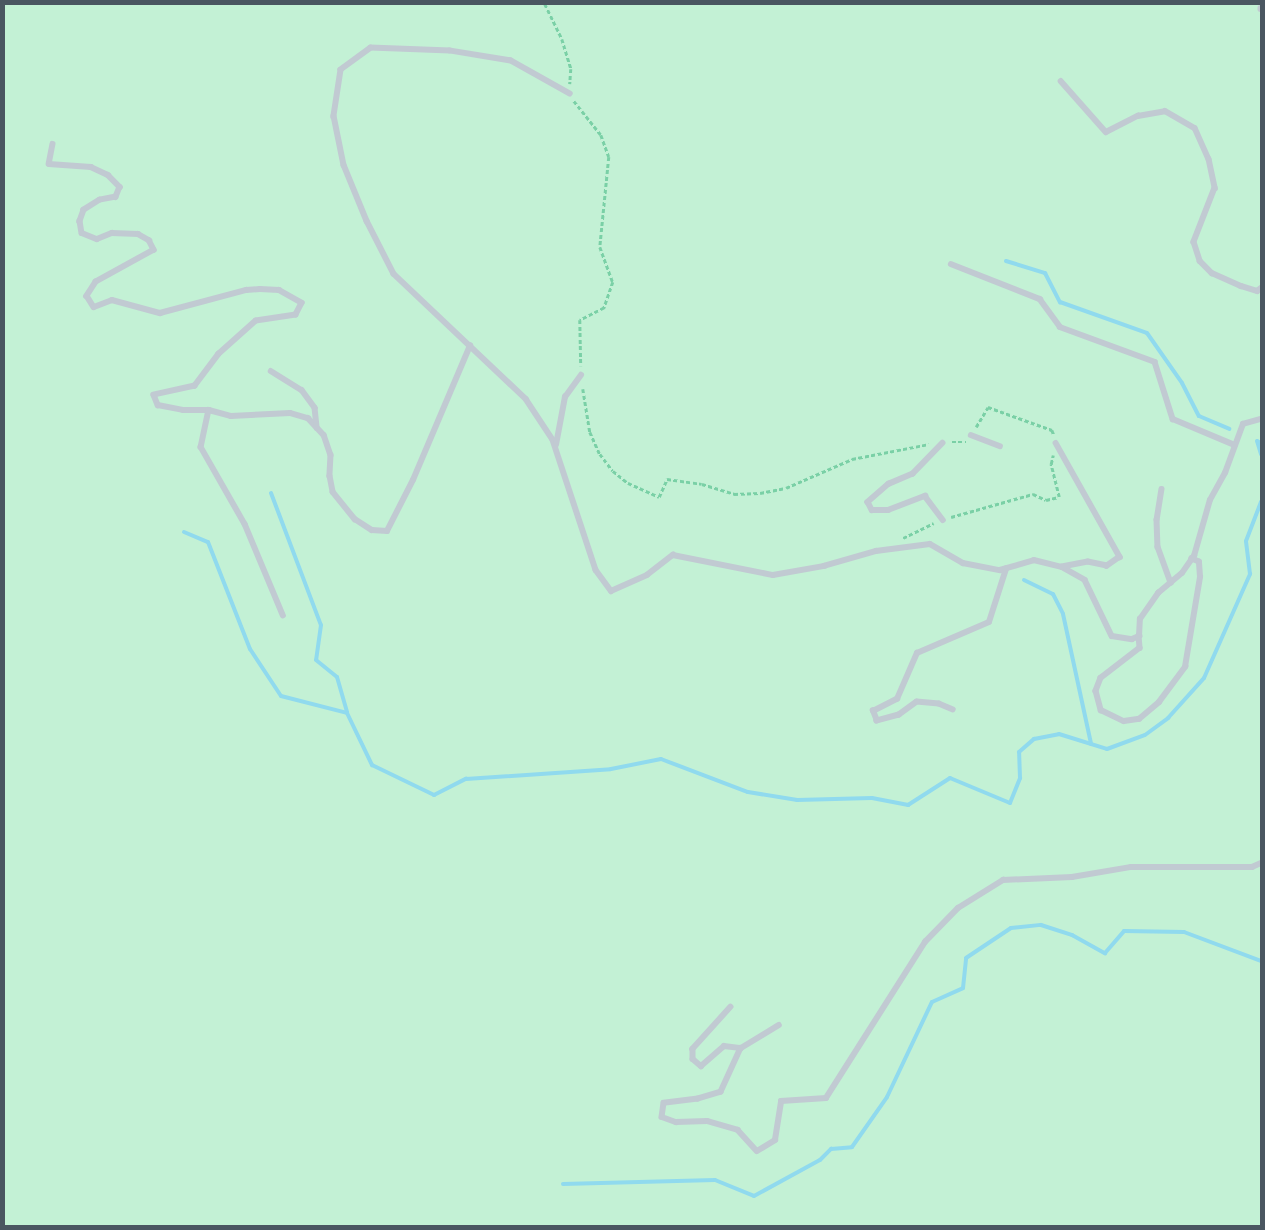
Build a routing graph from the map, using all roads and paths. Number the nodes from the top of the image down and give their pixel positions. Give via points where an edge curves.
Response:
1 (545, 4) edge
2 (1062, 81) dead end
3 (570, 94) junction
4 (53, 144) dead end
5 (950, 264) dead end
6 (1261, 288) edge
7 (470, 346) junction
8 (270, 371) dead end
9 (581, 375) junction
10 (209, 410) junction
11 (1261, 419) edge
12 (317, 428) junction
13 (971, 434) junction
14 (1056, 442) junction
15 (942, 443) junction
16 (1235, 445) junction
17 (1000, 446) dead end
18 (556, 448) junction
19 (1162, 489) dead end
20 (943, 520) junction
21 (896, 548) junction
22 (1192, 559) junction
23 (1062, 567) junction
24 (1006, 568) junction
25 (1171, 583) junction
26 (283, 615) dead end
27 (1139, 636) junction
28 (953, 710) dead end
29 (1261, 863) edge
30 (732, 1008) dead end
31 (779, 1025) dead end
32 (741, 1048) junction

1 - 3 path via 562,39 571,69
2 - 6 lane via 1106,132 1138,116 1165,112 1195,128 1209,160 1215,188 1194,242 1200,261 1212,273 1241,286
3 - 7 lane via 511,61 450,51 371,48 341,70 334,116 344,165 367,221 394,274
3 - 9 path via 601,135 609,157 600,247 613,282 604,308 580,320
4 - 10 lane via 49,164 91,167 108,175 120,187 116,197 100,200 84,210 80,221 82,233 96,239 112,233 138,234 149,240 154,250 96,282 87,296 94,307 112,300 160,313 260,289 279,290 302,303 296,315 256,321 219,354 195,386 154,395 158,405 183,410
5 - 16 lane via 1040,299 1060,327 1155,362 1173,419
7 - 12 lane via 388,531 372,530 355,519 333,492 330,455 324,435
7 - 18 lane via 526,399
8 - 12 lane via 302,390 315,408
9 - 15 path via 590,432 600,454 612,472 628,484 659,497 667,479 702,484 734,494 760,494 786,488 852,459
9 - 18 lane via 566,397
10 - 12 lane via 232,416 290,414 308,418
10 - 26 lane via 201,447 245,524
11 - 16 lane via 1243,424
13 - 14 path via 988,407 1052,430
13 - 15 path via 966,443
13 - 17 lane
14 - 20 path via 1051,464 1060,497 1046,500 1034,494
14 - 23 lane via 1120,557 1107,566 1088,562
15 - 20 lane via 913,474 889,484 868,502 872,510 888,510 925,496
16 - 22 lane via 1210,500
18 - 21 lane via 596,570 611,591 647,575 673,555 774,575
19 - 25 lane via 1157,520 1158,547
20 - 21 path via 905,536
21 - 24 lane via 930,544 962,563
22 - 25 lane
22 - 27 lane via 1199,562 1200,577 1185,668 1159,702 1139,719 1124,721 1101,710 1096,692 1101,678 1140,648
23 - 24 lane via 1034,560
23 - 27 lane via 1085,580 1112,636 1132,639
24 - 28 lane via 989,622 917,654 897,699 873,711 878,721 899,716 917,702 939,704
25 - 27 lane via 1158,594 1140,619
29 - 32 lane via 1252,867 1131,867 1072,878 1003,880 958,908 925,942 826,1098 781,1101 775,1140 758,1151 738,1130 707,1120 676,1122 662,1117 664,1103 698,1100 721,1092
30 - 32 lane via 693,1049 693,1059 702,1066 724,1046
31 - 32 lane

